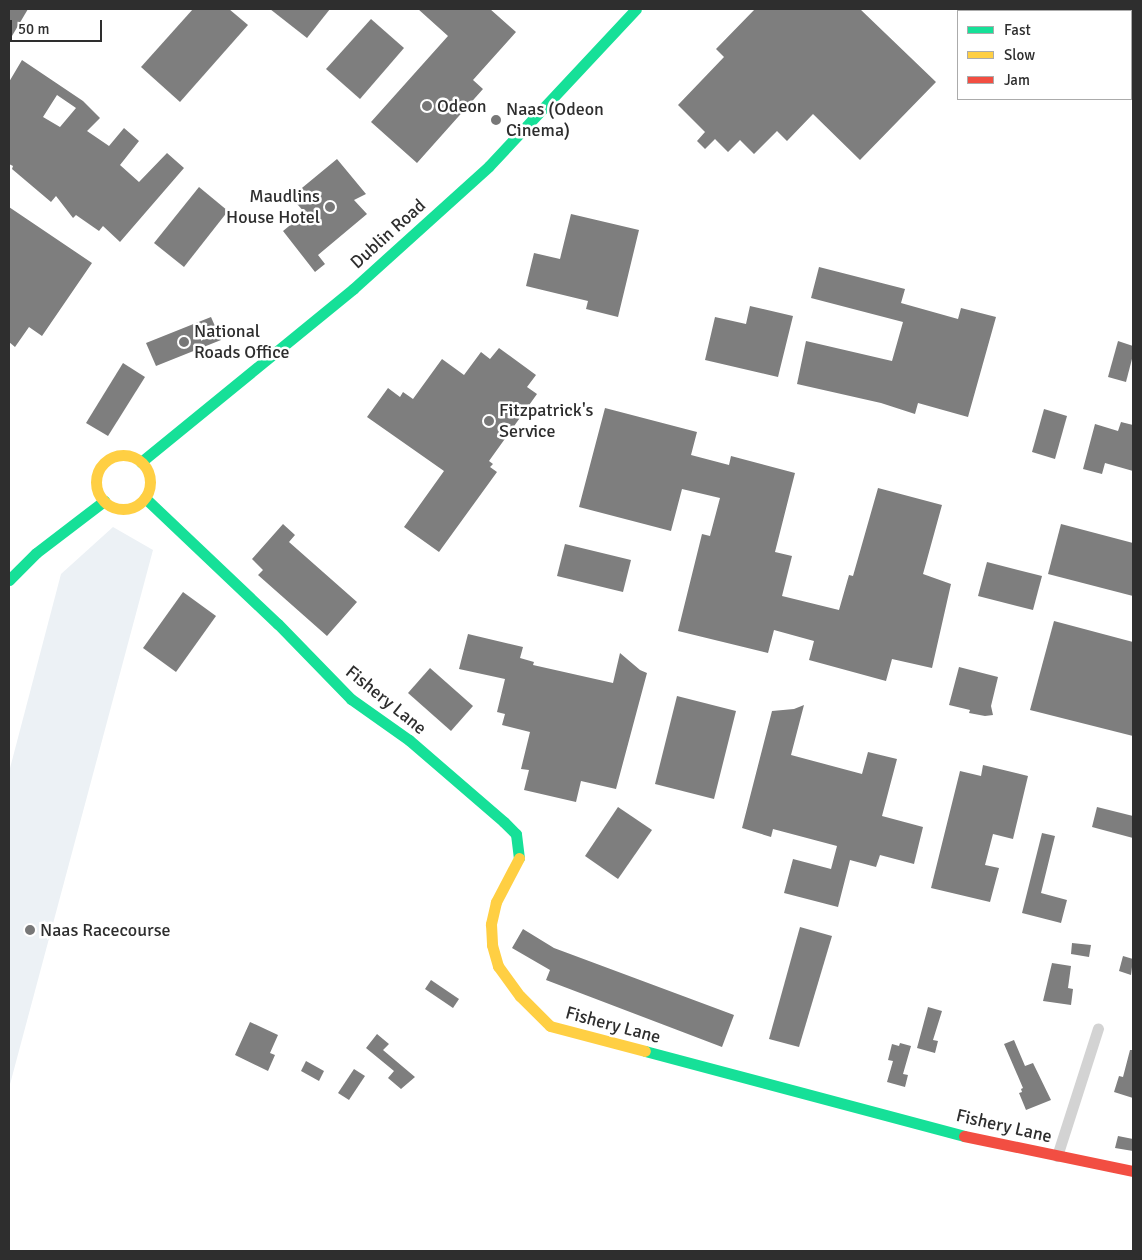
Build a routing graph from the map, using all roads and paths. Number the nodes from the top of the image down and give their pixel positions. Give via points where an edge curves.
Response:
1 (636, 9) edge
2 (141, 462) junction
3 (145, 498) junction
4 (104, 501) junction
5 (9, 580) edge
6 (1098, 1028) dead end
7 (1057, 1156) junction
8 (1133, 1171) edge

1 - 2 street, Dublin Road via 489,166 353,289
2 - 3 street via 150,478
2 - 4 street via 116,456 104,464 98,472 96,484
3 - 4 street via 129,509 116,508
3 - 7 street, Fishery Lane via 278,624 351,699 409,740 516,834 519,858 496,902 491,924 492,945 498,966 520,996 550,1026 958,1135
4 - 5 street via 36,553
6 - 7 street
7 - 8 street, Fishery Lane

